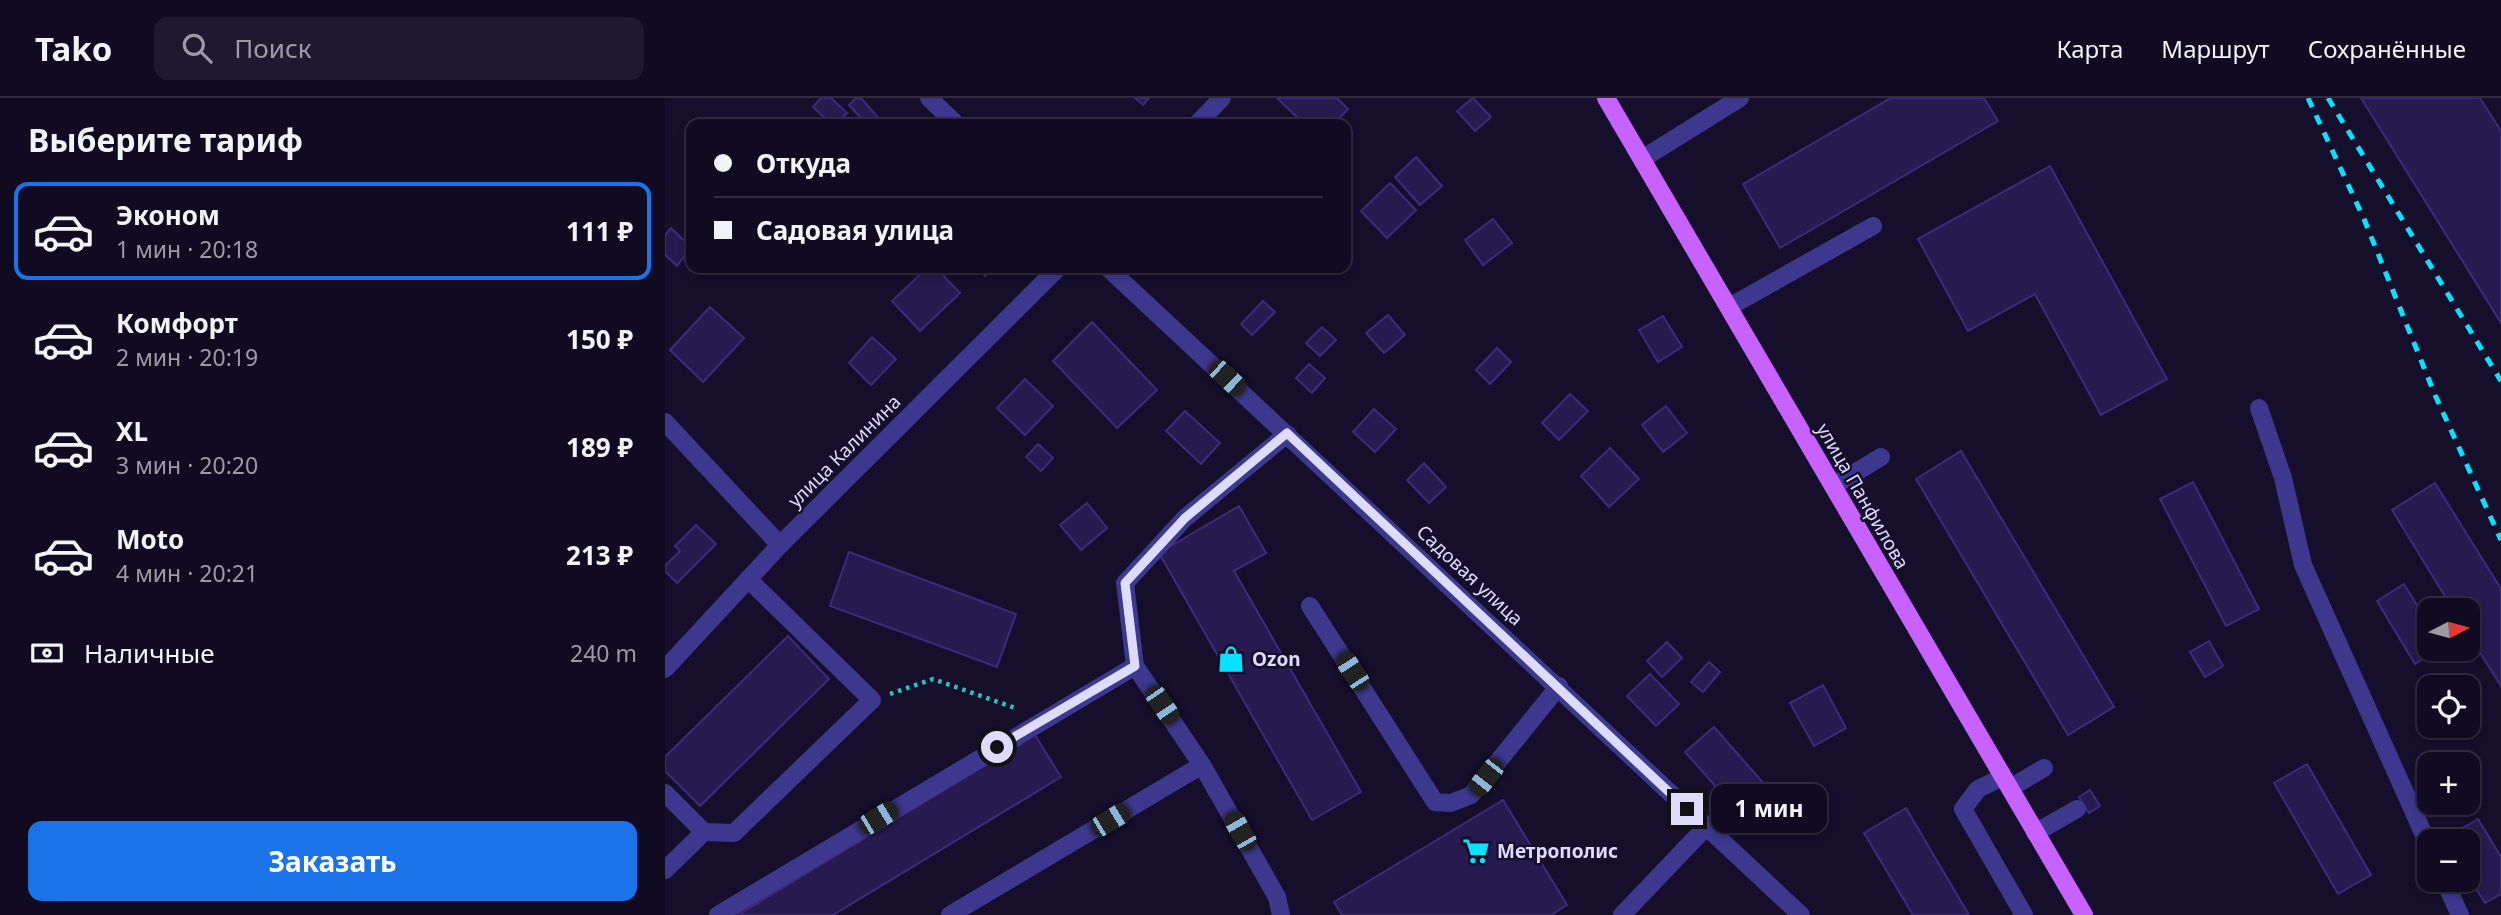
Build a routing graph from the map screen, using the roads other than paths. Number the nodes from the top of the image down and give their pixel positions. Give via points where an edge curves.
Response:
1 (929, 98) edge
2 (1222, 98) edge
3 (1607, 98) edge
4 (1740, 98) edge
5 (951, 119) edge
6 (1202, 119) edge
7 (1642, 159) junction
8 (1873, 226) dead end
9 (1053, 273) edge
10 (1113, 273) edge
11 (1729, 307) junction
12 (2259, 408) dead end
13 (665, 422) edge
14 (1287, 433) junction
15 (1881, 457) dead end
16 (1833, 486) junction
17 (780, 545) junction
18 (748, 579) junction
19 (1310, 606) dead end
20 (1135, 666) junction
21 (665, 669) edge
22 (1559, 686) junction
23 (1202, 765) junction
24 (2044, 768) dead end
25 (2006, 782) junction
26 (665, 793) edge
27 (2077, 809) dead end
28 (1706, 827) junction
29 (2421, 829) edge
30 (704, 832) junction
31 (2035, 833) junction
32 (665, 870) edge
33 (2449, 892) edge
34 (718, 915) edge
35 (950, 915) edge
36 (1281, 915) edge
37 (1622, 915) edge
38 (1801, 915) edge
39 (2024, 915) edge
40 (2084, 915) edge
41 (2460, 915) edge

1 - 5 street
2 - 6 street
3 - 7 main road, улица Панфилова
4 - 7 street
7 - 11 main road, улица Панфилова
8 - 11 street
9 - 17 street, улица Калинина
10 - 14 street, Садовая улица
11 - 16 main road, улица Панфилова
12 - 29 street via 2283,478 2303,565
13 - 17 street
14 - 20 street via 1185,518 1125,583
14 - 22 street, Садовая улица
15 - 16 street
16 - 25 main road, улица Панфилова
17 - 18 street, улица Калинина
18 - 21 street, улица Калинина
18 - 30 street via 872,700 734,833
19 - 22 street via 1435,802 1451,803 1471,795
20 - 23 street
20 - 34 street
22 - 28 street, Садовая улица
23 - 35 street
23 - 36 street via 1277,897
24 - 25 street
25 - 31 main road, улица Панфилова
25 - 39 street via 1978,789 1963,809
26 - 30 street
27 - 31 street
28 - 37 street
28 - 38 street, Садовая улица
30 - 32 street
31 - 40 main road, улица Панфилова
33 - 41 street

